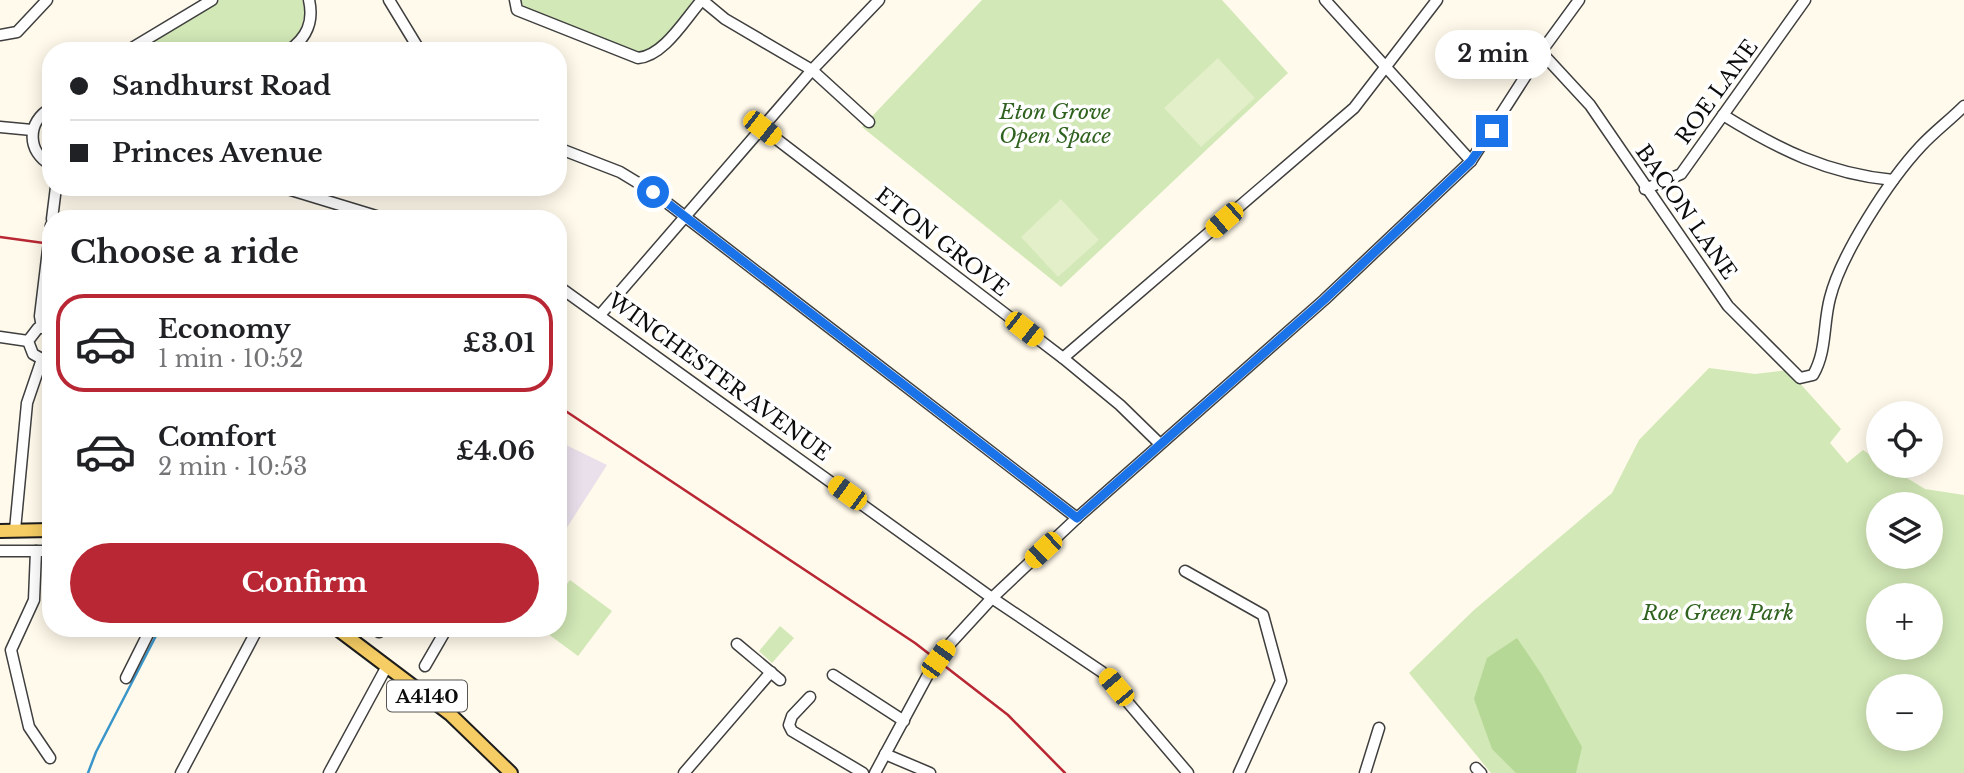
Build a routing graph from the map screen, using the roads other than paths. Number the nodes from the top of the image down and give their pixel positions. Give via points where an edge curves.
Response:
1 (47, 0) edge
2 (212, 0) edge
3 (309, 0) edge
4 (389, 0) edge
5 (515, 0) edge
6 (702, 0) edge
7 (879, 0) edge
8 (1325, 0) edge
9 (1437, 0) edge
10 (1578, 0) edge
11 (1805, 0) edge
12 (0, 35) edge
13 (142, 42) edge
14 (298, 42) edge
15 (415, 42) edge
16 (1541, 52) junction
17 (1386, 68) junction
18 (812, 70) junction
19 (1964, 106) edge
20 (42, 114) edge
21 (1723, 114) junction
22 (869, 122) dead end
23 (0, 127) edge
24 (762, 128) junction
25 (33, 130) junction
26 (567, 152) edge
27 (42, 157) edge
28 (1471, 161) junction
29 (1893, 180) junction
30 (1645, 189) junction
31 (311, 196) edge
32 (356, 210) edge
33 (684, 215) junction
34 (567, 292) edge
35 (42, 299) edge
36 (600, 315) junction
37 (42, 320) edge
38 (42, 329) edge
39 (0, 337) edge
40 (28, 341) junction
41 (42, 357) edge
42 (1063, 359) junction
43 (42, 367) edge
44 (1160, 444) junction
45 (1077, 518) junction
46 (15, 530) junction
47 (42, 530) edge
48 (0, 531) edge
49 (0, 551) edge
50 (36, 551) junction
51 (42, 551) edge
52 (1185, 571) dead end
53 (992, 598) junction
54 (146, 637) edge
55 (253, 637) edge
56 (348, 637) edge
57 (442, 637) edge
58 (737, 644) dead end
59 (387, 666) junction
60 (425, 666) dead end
61 (771, 672) junction
62 (833, 675) dead end
63 (126, 678) dead end
64 (780, 680) dead end
65 (810, 697) dead end
66 (904, 721) junction
67 (1379, 728) dead end
68 (885, 754) junction
69 (50, 758) dead end
70 (181, 773) edge
71 (329, 773) edge
72 (509, 773) edge
73 (684, 773) edge
74 (863, 773) edge
75 (875, 773) edge
76 (930, 773) edge
77 (1188, 773) edge
78 (1239, 773) edge
79 (1365, 773) edge

1 - 12 street via 17,32
2 - 13 street
3 - 14 street via 306,34
4 - 15 street
5 - 6 street via 517,10 638,58 657,51
6 - 18 street via 725,19
7 - 18 street
8 - 17 street
9 - 17 street
10 - 16 street
11 - 21 street, ROE LANE
16 - 28 street
16 - 30 street, BACON LANE via 1590,105
17 - 28 street
17 - 42 street via 1354,108
18 - 22 street
18 - 24 street
19 - 29 street
20 - 25 street
21 - 29 street via 1768,143 1823,167
21 - 30 street, ROE LANE via 1681,174
23 - 25 street
24 - 33 street
24 - 42 street, ETON GROVE
25 - 27 street via 35,150
26 - 33 street via 620,173
28 - 44 street via 1324,300
29 - 30 street, BACON LANE via 1847,256 1830,297 1822,360 1813,375 1800,377 1728,306
31 - 32 street
33 - 36 street
33 - 45 street
34 - 36 street, WINCHESTER AVENUE
35 - 37 street
36 - 53 street, WINCHESTER AVENUE
38 - 40 street via 34,330
39 - 40 street
40 - 41 street via 33,354
42 - 44 street, ETON GROVE
43 - 46 street via 27,403
44 - 45 street
45 - 53 street
46 - 47 main road
46 - 48 main road
49 - 50 street
50 - 51 street
50 - 69 street via 34,600 10,650 29,727
52 - 78 street via 1263,615 1281,681
53 - 66 street, bridge via 947,647
53 - 77 street, WINCHESTER AVENUE via 1102,672
54 - 63 street
55 - 70 street
56 - 59 main road, A4140
57 - 60 street
58 - 61 street
59 - 71 street
59 - 72 main road, A4140 via 450,714
61 - 64 street
61 - 73 street
62 - 66 street
65 - 74 street via 792,716 792,731
66 - 68 street
67 - 79 street
68 - 75 street
68 - 76 street

